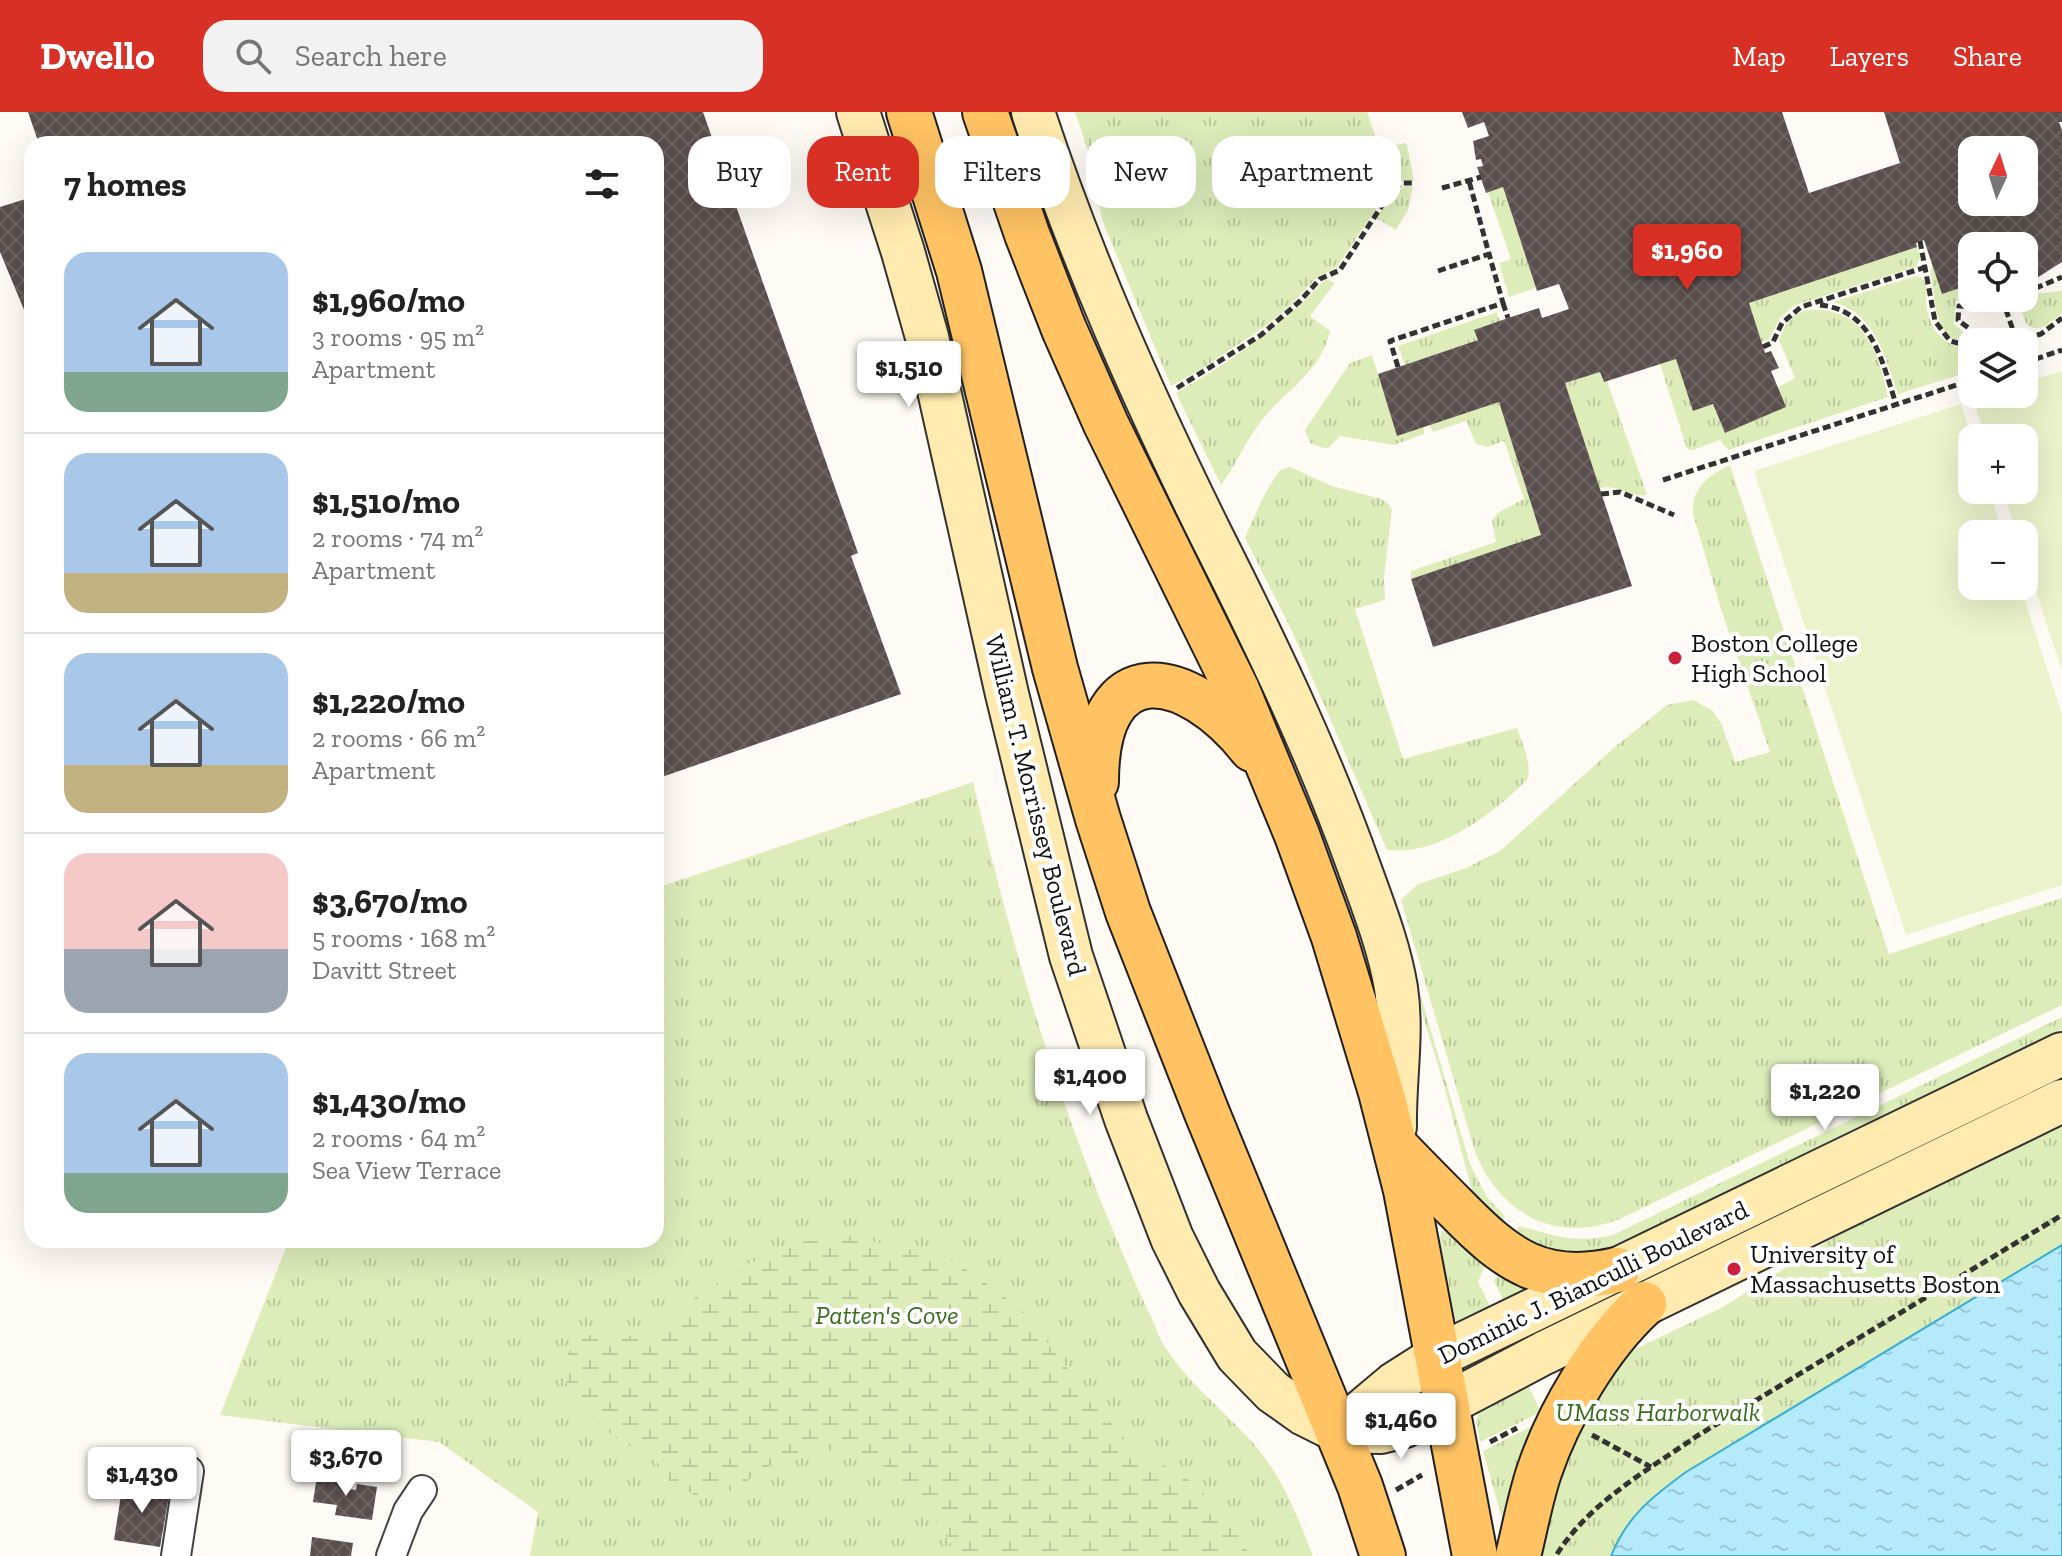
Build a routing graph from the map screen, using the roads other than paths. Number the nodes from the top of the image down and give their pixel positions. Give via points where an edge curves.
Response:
1 (858, 112) edge
2 (909, 112) edge
3 (985, 112) edge
4 (1033, 112) edge
5 (1278, 787) junction
6 (1098, 819) junction
7 (2062, 1054) edge
8 (2062, 1101) edge
9 (1397, 1148) junction
10 (1617, 1270) junction
11 (1644, 1304) junction
12 (1438, 1356) junction
13 (1447, 1406) junction
14 (1338, 1431) junction
15 (189, 1471) dead end
16 (422, 1490) dead end
17 (176, 1556) edge
18 (391, 1556) edge
19 (1383, 1556) edge
20 (1475, 1556) edge
21 (1518, 1556) edge

1 - 14 street, William T. Morrissey Boulevard via 924,327 1071,956 1133,1139 1181,1257 1237,1355 1288,1404
2 - 6 main road, William T. Morrissey Boulevard via 972,319 1055,668
3 - 5 main road via 1085,378 1217,647
4 - 9 street via 1114,328 1302,722 1365,886 1396,990
5 - 6 main road via 1235,729 1198,698 1167,687 1144,688 1123,696 1104,722 1096,772
5 - 9 main road via 1346,975
6 - 14 main road, William T. Morrissey Boulevard via 1146,961
7 - 10 street, Dominic J. Bianculli Boulevard
8 - 11 street, Dominic J. Bianculli Boulevard
9 - 10 main road via 1487,1240 1513,1259 1571,1275
9 - 12 main road
10 - 12 street, Dominic J. Bianculli Boulevard
11 - 13 street, Dominic J. Bianculli Boulevard
11 - 21 main road via 1597,1361 1556,1431
12 - 13 main road
12 - 14 street, Dominic J. Bianculli Boulevard via 1384,1391
13 - 14 street, Dominic J. Bianculli Boulevard via 1381,1432
13 - 20 main road
14 - 19 main road, William T. Morrissey Boulevard
15 - 17 street
16 - 18 street

